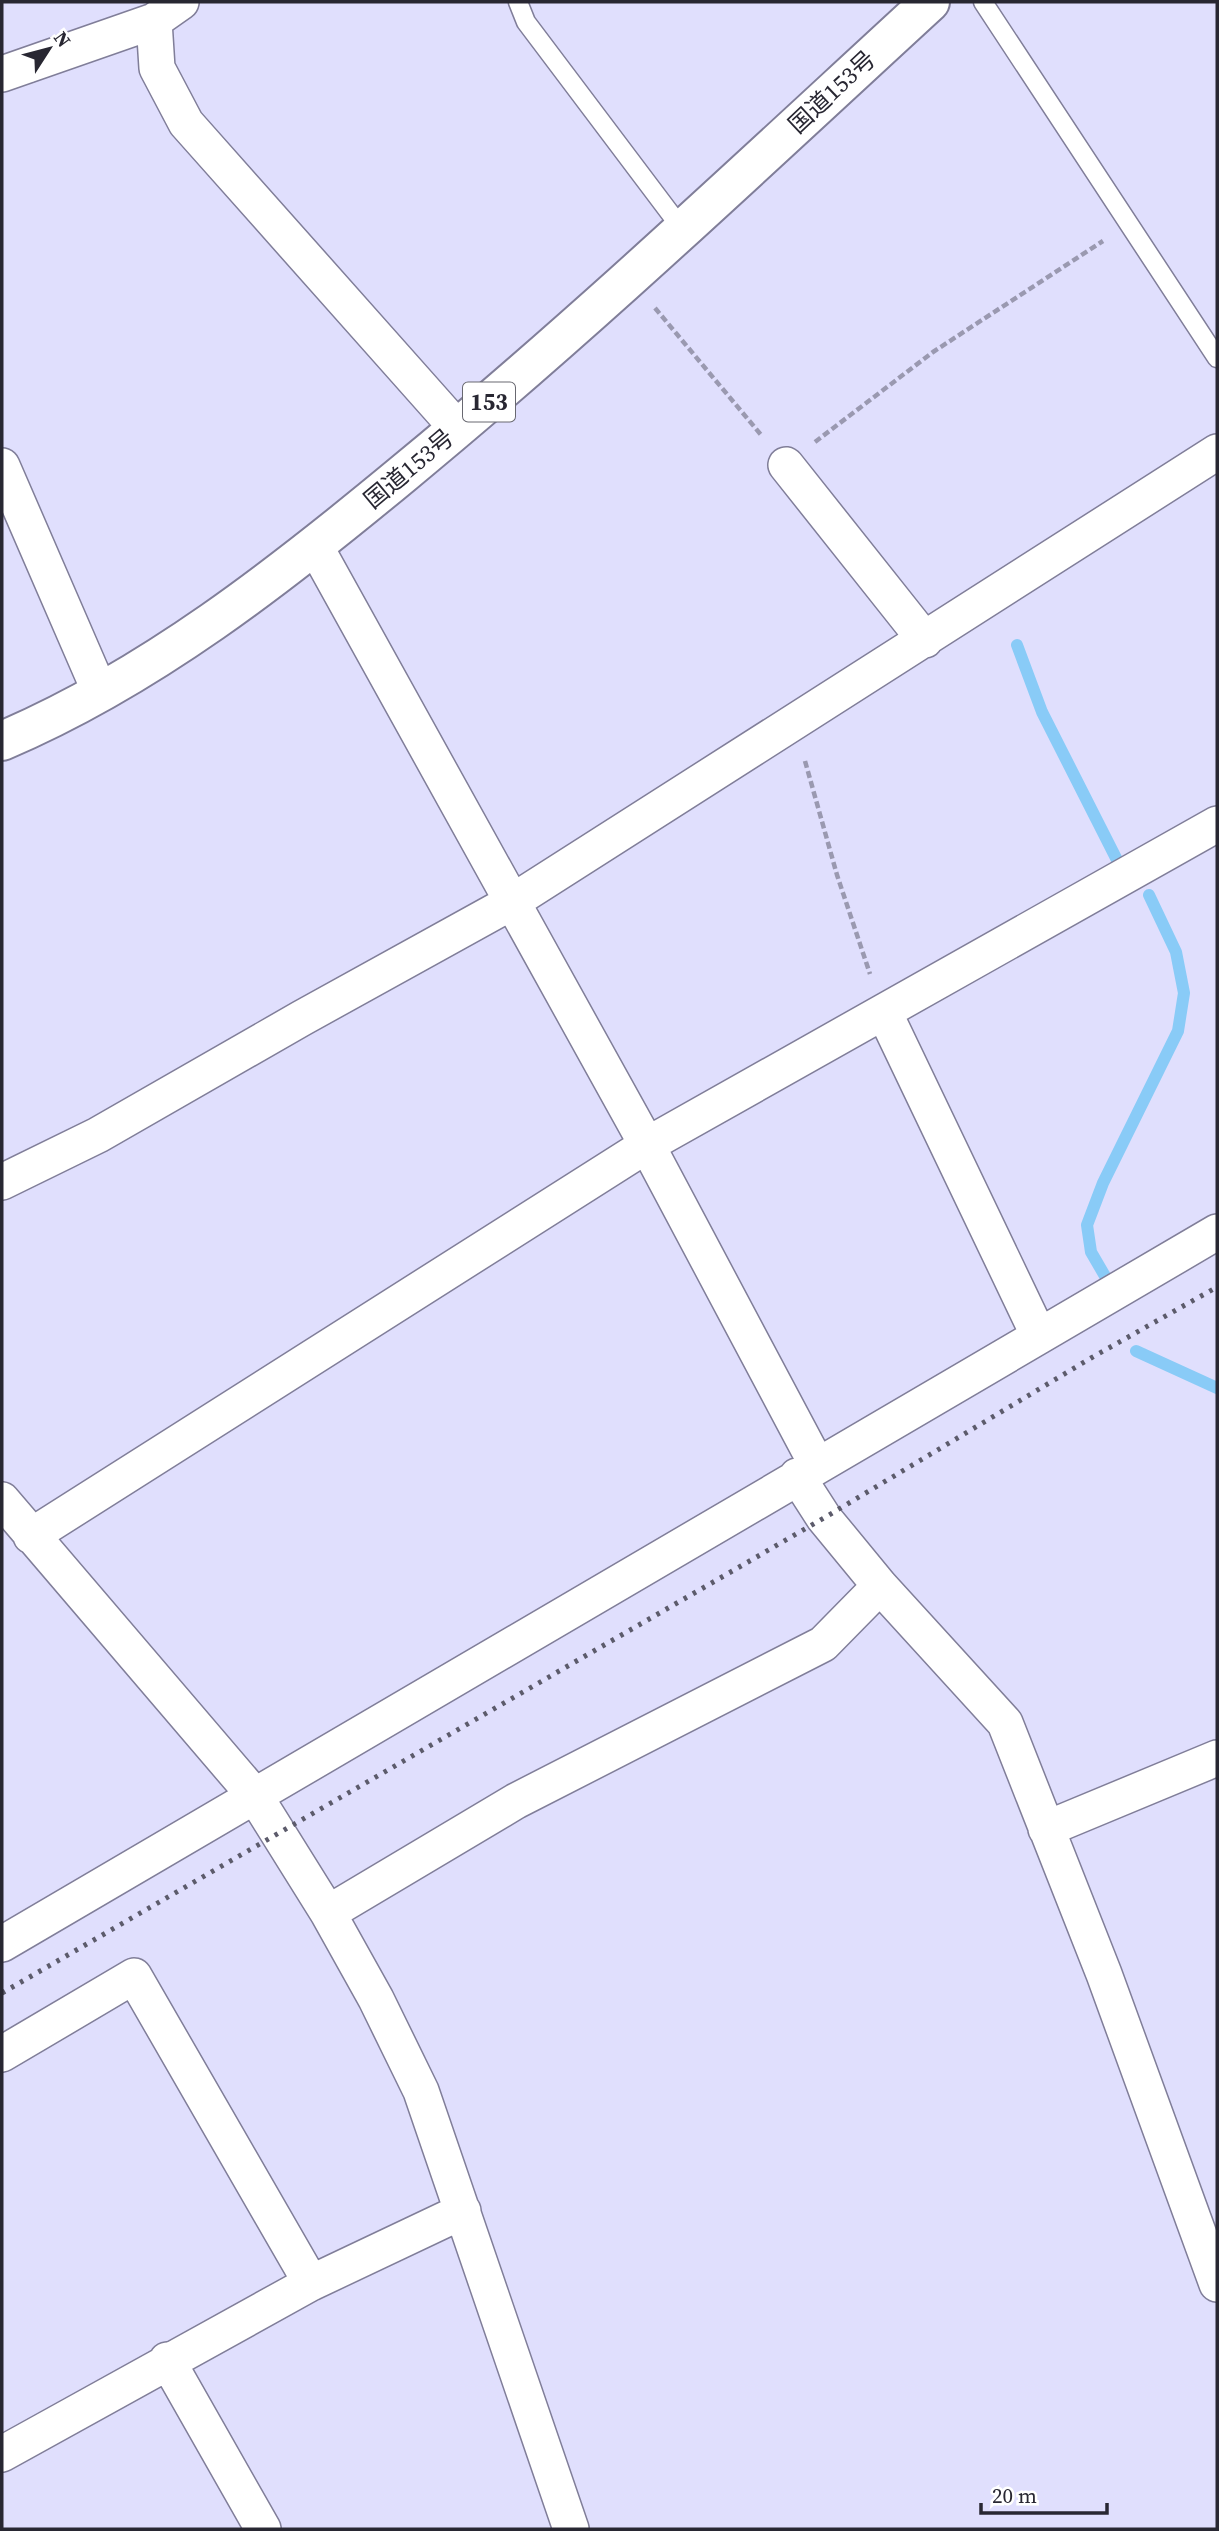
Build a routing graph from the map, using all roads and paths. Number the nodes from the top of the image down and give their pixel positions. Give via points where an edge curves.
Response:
1 (518, 2) edge
2 (930, 2) edge
3 (984, 2) edge
4 (160, 8) edge
5 (2, 74) edge
6 (1129, 223) junction
7 (682, 229) junction
8 (630, 278) junction
9 (1217, 358) edge
10 (458, 429) junction
11 (1217, 452) edge
12 (2, 466) edge
13 (786, 466) junction
14 (316, 546) junction
15 (925, 640) junction
16 (100, 692) junction
17 (794, 723) junction
18 (2, 741) edge
19 (1217, 824) edge
20 (512, 902) junction
21 (884, 1012) junction
22 (647, 1145) junction
23 (2, 1182) edge
24 (1217, 1232) edge
25 (1039, 1336) junction
26 (807, 1471) junction
27 (2, 1500) edge
28 (31, 1536) junction
29 (880, 1586) junction
30 (1217, 1758) edge
31 (255, 1796) junction
32 (1046, 1829) junction
33 (328, 1913) junction
34 (2, 1944) edge
35 (2, 2054) edge
36 (463, 2211) junction
37 (311, 2283) junction
38 (1217, 2284) edge
39 (167, 2360) junction
40 (2, 2454) edge
41 (263, 2529) edge
42 (571, 2529) edge

1 - 7 lane via 526,22
2 - 7 highway, 国道153号 / 153
3 - 6 lane
4 - 5 street
4 - 10 street via 158,68 186,123
6 - 9 lane
6 - 13 path via 1055,276 933,352
7 - 8 highway, 国道153号 / 153
8 - 10 highway, 国道153号 / 153
8 - 13 path
10 - 14 highway, 国道153号 / 153
11 - 15 street
12 - 16 street
13 - 15 street
14 - 16 highway, 国道153号 / 153 via 211,622
14 - 20 street
15 - 17 street
16 - 18 highway, 国道153号 / 153
17 - 20 street
17 - 21 path via 837,875
19 - 21 street
20 - 22 street
20 - 23 street via 98,1135
21 - 22 street
21 - 25 street
22 - 26 street
22 - 28 street
24 - 25 street
25 - 26 street
26 - 29 street via 824,1518
26 - 31 street
27 - 28 street
28 - 31 street
29 - 32 street via 1005,1723
29 - 33 street via 823,1644 516,1801
30 - 32 street
31 - 33 street
31 - 34 street
32 - 38 street
33 - 36 street via 421,2091
35 - 37 street via 134,1976
36 - 37 street
36 - 42 street
37 - 39 street
39 - 40 street
39 - 41 street

